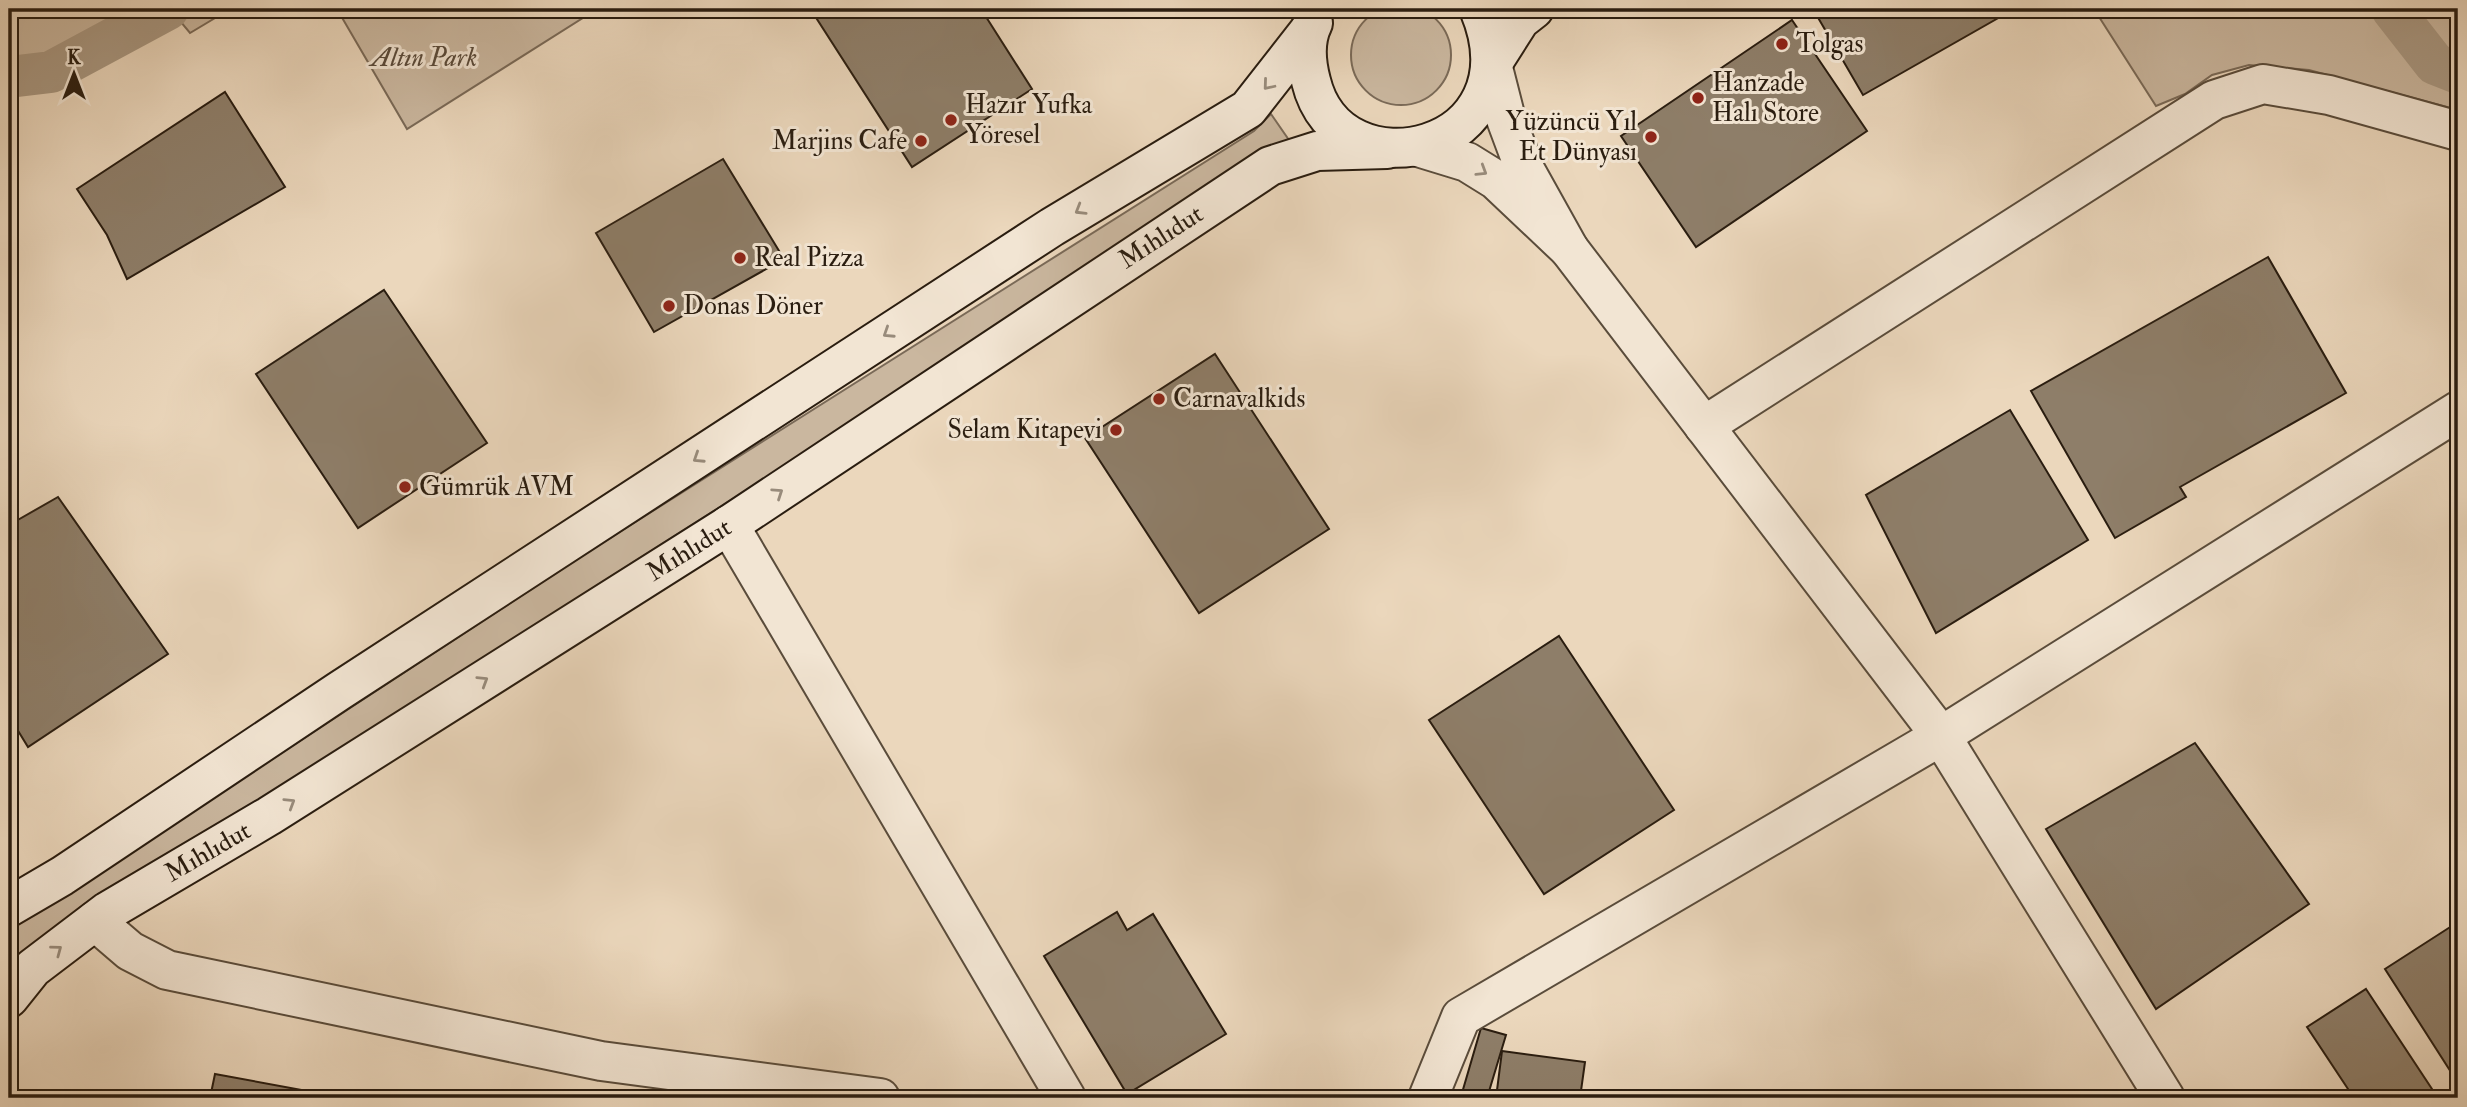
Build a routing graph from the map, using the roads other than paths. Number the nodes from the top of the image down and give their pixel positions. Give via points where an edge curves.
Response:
1 (1479, 9) edge
2 (1534, 9) edge
3 (1315, 20) edge
4 (1492, 64) junction
5 (2458, 131) edge
6 (1402, 148) junction
7 (1569, 249) junction
8 (2458, 411) edge
9 (1704, 426) junction
10 (729, 525) junction
11 (1941, 736) junction
12 (9, 907) edge
13 (95, 921) junction
14 (9, 998) edge
15 (880, 1098) edge
16 (1066, 1098) edge
17 (1429, 1098) edge
18 (2165, 1098) edge

1 - 4 street via 1490,34
2 - 4 street via 1520,20
3 - 6 street via 1306,62 1314,93 1331,120 1357,139
3 -> 12 street via 1248,109 1052,227
4 - 6 street via 1485,92 1469,118 1446,136
4 - 7 street via 1525,170
5 - 9 street via 2329,95 2263,84 2214,100
6 -> 7 street via 1467,162 1496,180
10 -> 6 street, Mıhlıdut via 1270,166 1317,150
7 - 9 street
8 - 11 street
9 - 11 street
13 -> 10 street, Mıhlıdut
10 - 16 street
11 - 17 street via 1461,1017
11 - 18 street
14 -> 13 street, Mıhlıdut via 33,968
13 - 15 street via 130,951 167,970 601,1060

